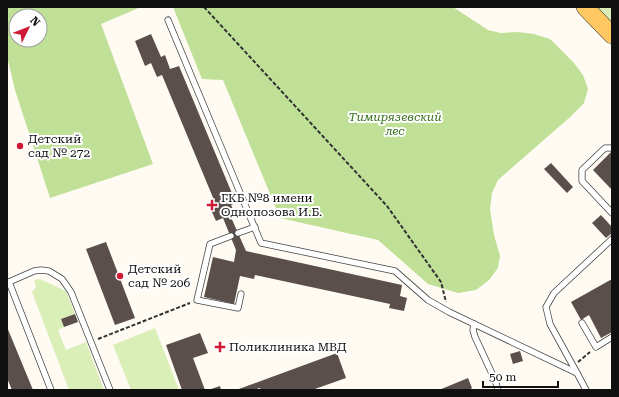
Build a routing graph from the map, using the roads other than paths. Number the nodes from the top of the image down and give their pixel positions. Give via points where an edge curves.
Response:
1 (585, 7) edge
2 (168, 20) dead end
3 (612, 35) edge
4 (612, 148) edge
5 (612, 213) edge
6 (255, 227) junction
7 (238, 233) dead end
8 (230, 236) dead end
9 (612, 239) edge
10 (8, 282) edge
11 (241, 294) dead end
12 (582, 322) dead end
13 (474, 324) junction
14 (612, 338) edge
15 (577, 373) junction
16 (51, 390) edge
17 (110, 390) edge
18 (498, 390) edge
19 (586, 390) edge

1 - 3 main road
2 - 6 lane
4 - 5 lane via 605,148 582,170 582,181
6 - 7 lane
6 - 13 lane via 262,243 395,271 428,300
8 - 11 lane via 210,244 197,300 238,308
9 - 15 lane via 554,294 546,307 550,324
10 - 16 lane
10 - 17 lane via 41,270 62,279 71,292
12 - 14 lane via 596,347
13 - 15 lane
13 - 18 lane via 475,337
15 - 19 lane

